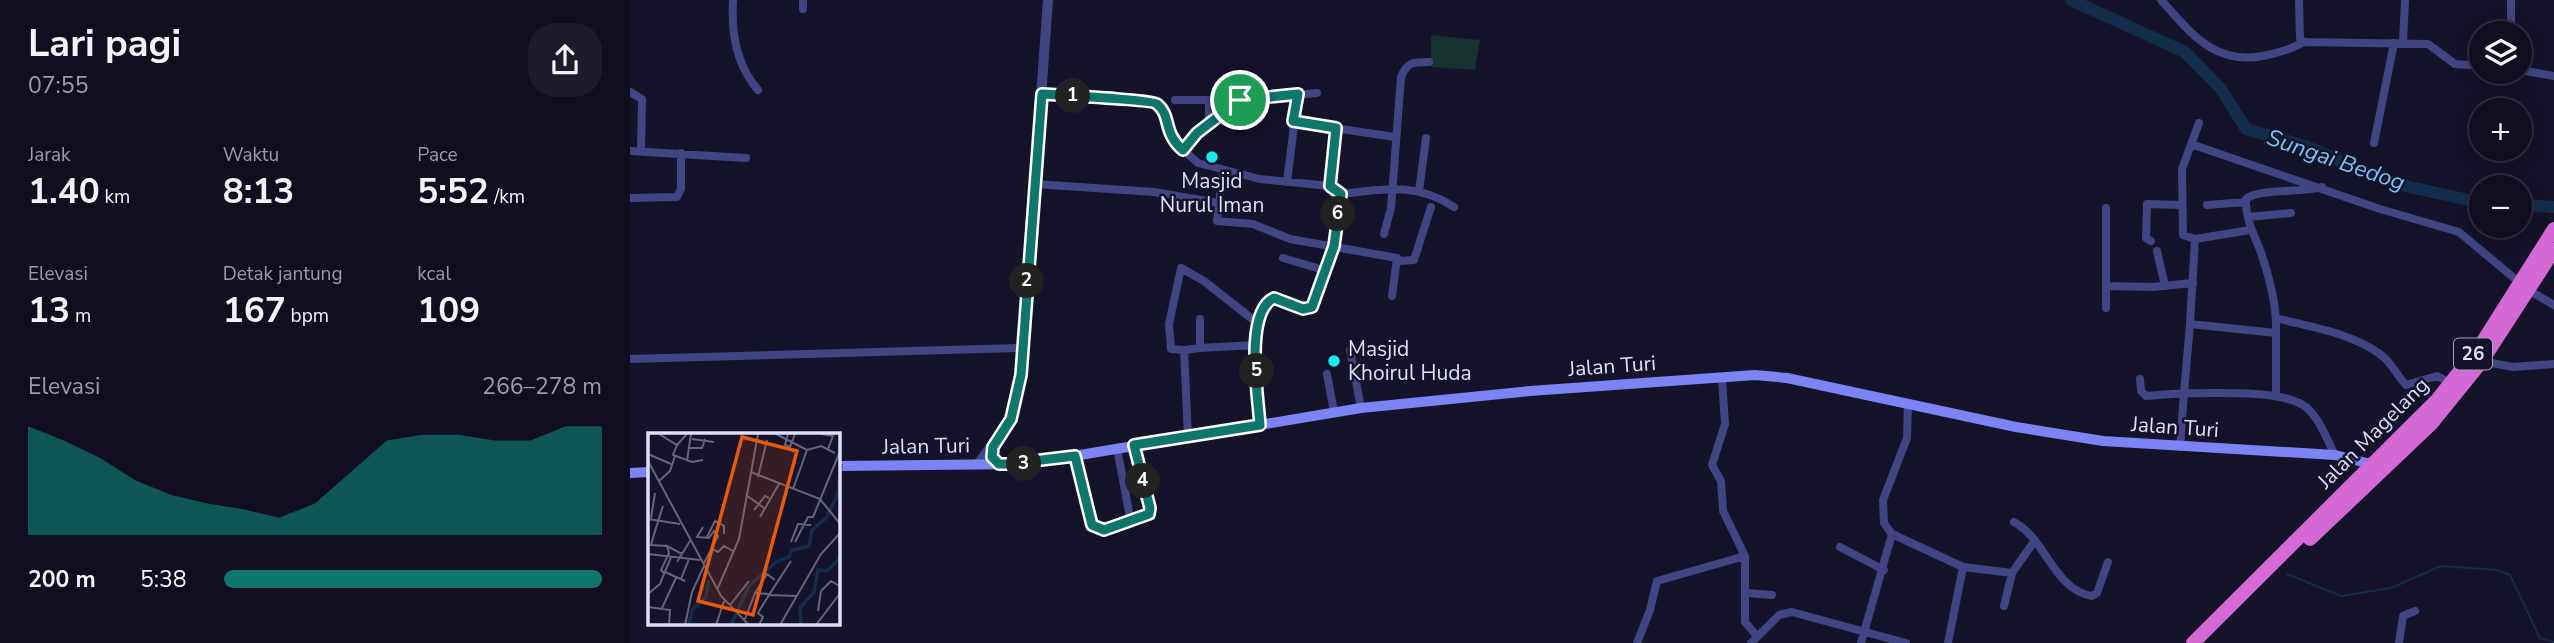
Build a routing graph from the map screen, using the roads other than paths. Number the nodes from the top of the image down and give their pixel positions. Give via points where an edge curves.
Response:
1 (733, 0) edge
2 (1048, 0) edge
3 (2161, 0) edge
4 (2299, 0) edge
5 (2405, 0) edge
6 (2511, 0) edge
7 (2511, 21) edge
8 (2304, 43) junction
9 (2399, 43) junction
10 (1429, 62) dead end
11 (2469, 65) edge
12 (2532, 72) edge
13 (2554, 76) edge
14 (758, 90) dead end
15 (630, 92) edge
16 (1317, 93) dead end
17 (1042, 94) junction
18 (1298, 94) junction
19 (1175, 100) dead end
20 (1293, 121) junction
21 (1209, 123) junction
22 (2199, 123) dead end
23 (1336, 128) junction
24 (1395, 137) junction
25 (1426, 138) dead end
26 (2374, 143) dead end
27 (2191, 144) junction
28 (1183, 150) junction
29 (630, 151) edge
30 (641, 151) junction
31 (681, 153) junction
32 (746, 158) dead end
33 (1223, 171) junction
34 (1287, 182) junction
35 (1035, 184) junction
36 (1330, 186) junction
37 (2322, 187) junction
38 (1390, 188) junction
39 (1419, 191) junction
40 (1341, 194) junction
41 (630, 198) edge
42 (2246, 202) junction
43 (1219, 203) junction
44 (2182, 205) junction
45 (2207, 205) dead end
46 (1431, 206) dead end
47 (1454, 207) dead end
48 (2106, 208) dead end
49 (2291, 214) dead end
50 (2248, 217) junction
51 (2554, 229) edge
52 (2250, 230) junction
53 (1384, 234) dead end
54 (2195, 239) junction
55 (2151, 242) dead end
56 (1334, 246) junction
57 (2554, 250) edge
58 (2157, 251) dead end
59 (1283, 258) dead end
60 (1399, 261) junction
61 (1324, 270) junction
62 (2193, 284) junction
63 (2106, 286) junction
64 (2165, 286) junction
65 (2525, 287) junction
66 (1392, 296) dead end
67 (2554, 305) edge
68 (2106, 308) dead end
69 (2276, 318) junction
70 (1200, 319) dead end
71 (1256, 322) junction
72 (2190, 324) junction
73 (2276, 333) junction
74 (1256, 345) junction
75 (1022, 348) junction
76 (1200, 348) junction
77 (1184, 350) junction
78 (1350, 350) dead end
79 (630, 359) edge
80 (2482, 361) junction
81 (2554, 364) edge
82 (1327, 374) dead end
83 (1722, 378) junction
84 (2140, 379) dead end
85 (2451, 383) junction
86 (2184, 393) junction
87 (2276, 396) junction
88 (1908, 403) junction
89 (1361, 408) junction
90 (1334, 412) junction
91 (1260, 425) junction
92 (1188, 436) junction
93 (996, 443) junction
94 (1134, 445) junction
95 (2180, 447) junction
96 (1117, 448) junction
97 (2335, 455) junction
98 (1075, 456) junction
99 (978, 464) junction
100 (999, 464) junction
101 (840, 466) edge
102 (2379, 466) junction
103 (648, 472) edge
104 (630, 473) edge
105 (2014, 522) dead end
106 (1131, 523) junction
107 (1892, 534) junction
108 (2035, 540) junction
109 (1840, 547) dead end
110 (1745, 556) junction
111 (2108, 562) dead end
112 (1963, 567) junction
113 (1884, 570) junction
114 (2012, 573) junction
115 (1747, 593) junction
116 (1772, 595) dead end
117 (2004, 607) dead end
118 (2415, 611) dead end
119 (1865, 631) junction
120 (1753, 639) edge
121 (1637, 643) edge
122 (1861, 643) edge
123 (1906, 643) edge
124 (1948, 643) edge
125 (2193, 643) edge
126 (2204, 643) edge
127 (2399, 643) edge

1 - 14 street via 737,54
2 - 17 street
3 - 8 street via 2203,46 2217,53 2255,57 2290,51
4 - 8 street
5 - 9 street
6 - 7 street
8 - 9 street
9 - 11 street via 2428,44 2455,64
9 - 26 street
10 - 24 street via 1413,62 1401,76
12 - 13 street
15 - 30 street via 642,99
16 - 18 street
17 - 28 street via 1151,100 1165,114 1172,140
17 - 35 street
18 - 20 street
18 - 21 street via 1240,100
19 - 21 street via 1209,100
20 - 23 street
20 - 34 street
21 - 28 street
22 - 27 street
23 - 24 street
23 - 36 street
24 - 38 street
25 - 39 street
27 - 37 street
27 - 44 street via 2182,169
28 - 33 street via 1198,163
29 - 30 street
30 - 31 street
31 - 32 street
31 - 41 street via 677,197
33 - 34 street
33 - 43 street
34 - 36 street
35 - 43 street via 1153,191
35 - 75 street
36 - 40 street
37 - 42 street via 2255,194
37 - 65 street via 2459,232
38 - 39 street
38 - 40 street
38 - 53 street via 1391,208
39 - 47 street
40 - 56 street
42 - 45 street
42 - 50 street
43 - 56 street via 1217,221 1253,224 1285,238
44 - 54 street via 2183,235
44 - 55 street via 2147,204 2146,238
46 - 60 street via 1414,260
48 - 63 street
49 - 50 street
50 - 52 street
51 - 65 highway, Jalan Magelang / 26
52 - 54 street
52 - 69 street via 2264,260
54 - 62 street
56 - 60 street
56 - 61 street
57 - 65 highway, Jalan Magelang / 26
58 - 64 street
59 - 61 street
60 - 66 street
61 - 71 street via 1312,307 1303,309 1274,298
62 - 64 street
62 - 72 street
63 - 64 street
63 - 68 street
65 - 67 street
65 - 80 highway, Jalan Magelang / 26
65 - 85 highway, Jalan Magelang / 26
69 - 73 street
69 - 85 street via 2370,348 2409,386 2437,376
70 - 76 street
71 - 74 street
71 - 77 street via 1181,268 1168,336 1171,349
72 - 73 street
72 - 86 street
73 - 87 street
74 - 76 street
74 - 91 street
75 - 79 street
75 - 93 street via 1011,419
76 - 77 street
77 - 92 street
78 - 89 street
80 - 81 street via 2513,367
80 - 102 highway, Jalan Magelang / 26 via 2431,424
82 - 90 street
83 - 88 main road, Jalan Turi via 1787,378
83 - 89 main road, Jalan Turi
83 - 110 street via 1724,424 1713,457 1723,511
84 - 86 street via 2146,396
85 - 102 highway, Jalan Magelang / 26
86 - 87 street
86 - 95 street
87 - 97 street via 2303,405
88 - 95 main road, Jalan Turi via 2095,440
88 - 107 street via 1907,438 1883,500 1884,523
89 - 90 main road, Jalan Turi
90 - 91 main road, Jalan Turi
91 - 92 main road, Jalan Turi
92 - 94 main road, Jalan Turi
93 - 99 street
93 - 100 street via 992,457
94 - 96 main road, Jalan Turi
94 - 106 street via 1150,508 1145,517
95 - 97 main road, Jalan Turi
96 - 98 main road, Jalan Turi
96 - 106 street
97 - 102 main road, Jalan Turi
98 - 100 main road, Jalan Turi
98 - 106 street via 1092,525 1104,530
99 - 100 main road, Jalan Turi
99 - 101 main road, Jalan Turi
102 - 125 highway, Jalan Magelang / 26
102 - 126 highway, Jalan Magelang / 26
103 - 104 main road
105 - 108 street
107 - 112 street
107 - 113 street
108 - 111 street via 2080,594 2097,593
108 - 114 street
109 - 113 street
110 - 115 street
110 - 121 street via 1657,581
112 - 114 street
112 - 124 street
113 - 119 street
114 - 117 street
115 - 116 street
115 - 120 street via 1746,625
118 - 127 street via 2403,616
119 - 120 street via 1792,612 1779,615
119 - 122 street
119 - 123 street

